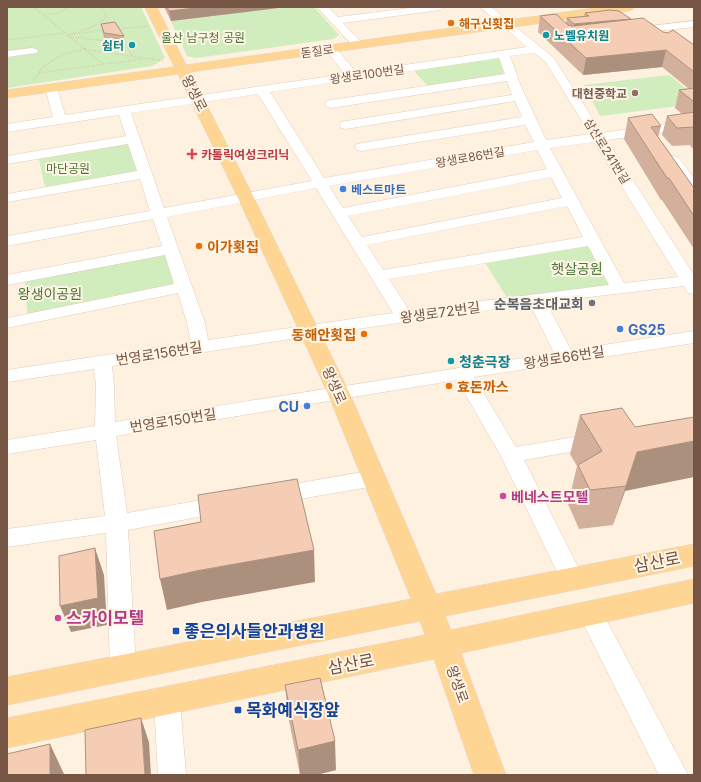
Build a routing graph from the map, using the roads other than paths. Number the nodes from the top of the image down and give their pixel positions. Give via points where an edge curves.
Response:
1 (151, 7) edge
2 (322, 7) edge
3 (440, 7) edge
4 (485, 7) edge
5 (603, 9) edge
6 (628, 15) edge
7 (335, 21) junction
8 (506, 24) junction
9 (694, 24) edge
10 (642, 30) junction
11 (620, 32) edge
12 (658, 41) edge
13 (358, 45) junction
14 (331, 49) junction
15 (537, 49) junction
16 (32, 51) dead end
17 (7, 54) edge
18 (503, 54) junction
19 (181, 66) junction
20 (353, 76) junction
21 (510, 77) junction
22 (315, 82) junction
23 (51, 88) junction
24 (262, 90) junction
25 (7, 94) edge
26 (520, 97) junction
27 (198, 100) junction
28 (331, 104) junction
29 (124, 111) junction
30 (60, 120) junction
31 (530, 120) junction
32 (694, 124) edge
33 (346, 125) junction
34 (7, 128) edge
35 (650, 130) junction
36 (598, 137) junction
37 (133, 139) junction
38 (542, 145) junction
39 (362, 147) junction
40 (7, 160) edge
41 (556, 172) junction
42 (380, 173) junction
43 (145, 174) junction
44 (321, 183) junction
45 (694, 187) edge
46 (7, 198) edge
47 (246, 198) junction
48 (572, 201) junction
49 (339, 213) junction
50 (159, 214) junction
51 (593, 240) junction
52 (7, 241) edge
53 (358, 242) junction
54 (170, 249) junction
55 (379, 276) junction
56 (7, 280) edge
57 (692, 283) edge
58 (184, 286) junction
59 (619, 288) junction
60 (536, 299) junction
61 (404, 316) junction
62 (7, 323) edge
63 (310, 330) junction
64 (694, 337) edge
65 (201, 347) junction
66 (565, 357) junction
67 (102, 361) junction
68 (462, 373) junction
69 (7, 376) edge
70 (339, 394) junction
71 (105, 431) junction
72 (618, 437) edge
73 (7, 447) edge
74 (511, 455) junction
75 (375, 478) junction
76 (117, 522) junction
77 (7, 538) edge
78 (694, 555) edge
79 (572, 579) junction
80 (694, 592) edge
81 (428, 608) junction
82 (590, 613) junction
83 (443, 644) junction
84 (123, 668) junction
85 (7, 691) edge
86 (167, 701) junction
87 (7, 733) edge
88 (172, 775) edge
89 (490, 775) edge
90 (674, 775) edge

1 - 19 main road, 왕생로
2 - 7 street
3 - 7 street
4 - 8 street, 삼산로241번길
5 - 6 main road, 돋질로
5 - 8 main road, 돋질로
6 - 10 street
7 - 13 street
8 - 13 main road, 돋질로
8 - 15 street, 삼산로241번길
9 - 10 street
10 - 11 street
10 - 12 street
13 - 14 main road, 돋질로
14 - 19 main road, 돋질로
14 - 20 street
15 - 18 street, 왕생로100번길
15 - 36 street, 삼산로241번길 via 549,59
16 - 17 street
18 - 20 street, 왕생로100번길
18 - 21 street
19 - 23 main road, 돋질로
19 - 27 main road, 왕생로
20 - 22 street, 왕생로100번길
21 - 26 street
21 - 28 street
22 - 24 street, 왕생로100번길
22 - 28 street
23 - 25 main road, 돋질로
23 - 30 street
24 - 27 street, 왕생로100번길
24 - 44 street
26 - 31 street
26 - 33 street
27 - 29 street, 왕생로100번길
27 - 47 main road, 왕생로
28 - 33 street
29 - 30 street, 왕생로100번길
29 - 37 street
30 - 34 street, 왕생로100번길
31 - 38 street
31 - 39 street
32 - 35 street, 왕생로86번길
33 - 39 street
35 - 36 street, 왕생로86번길
35 - 45 street
36 - 38 street, 왕생로86번길
36 - 57 street, 삼산로241번길
37 - 40 street
37 - 43 street
38 - 41 street
38 - 42 street, 왕생로86번길
39 - 42 street
41 - 48 street
41 - 49 street
42 - 44 street, 왕생로86번길
43 - 46 street
43 - 50 street
44 - 47 street, 왕생로86번길
44 - 49 street
47 - 50 street, 왕생로86번길
47 - 63 main road, 왕생로
48 - 51 street
48 - 53 street
49 - 53 street
50 - 52 street, 왕생로86번길
50 - 54 street
51 - 55 street
51 - 59 street
53 - 55 street
54 - 56 street
54 - 58 street
55 - 61 street
57 - 59 street, 왕생로72번길
58 - 62 street
58 - 65 street
59 - 60 street, 왕생로72번길
60 - 61 street, 왕생로72번길
60 - 66 street
61 - 63 street, 왕생로72번길
63 - 65 street, 번영로156번길
63 - 70 main road, 왕생로
64 - 66 street, 왕생로66번길
65 - 67 street, 번영로156번길
66 - 68 street, 왕생로66번길
67 - 69 street, 번영로156번길
67 - 71 street
68 - 70 street, 왕생로66번길
68 - 74 street
70 - 71 street, 번영로150번길
70 - 75 main road, 왕생로
71 - 73 street, 번영로150번길
71 - 76 street
72 - 74 street
74 - 79 street
75 - 76 street
75 - 81 main road, 왕생로
76 - 77 street
76 - 84 street
78 - 79 main road, 삼산로
79 - 81 main road, 삼산로
80 - 82 main road, 삼산로
81 - 83 main road, 왕생로
81 - 84 main road, 삼산로
82 - 83 main road, 삼산로
82 - 90 street
83 - 86 main road, 삼산로
83 - 89 main road, 왕생로
84 - 85 main road, 삼산로
86 - 87 main road, 삼산로
86 - 88 street

